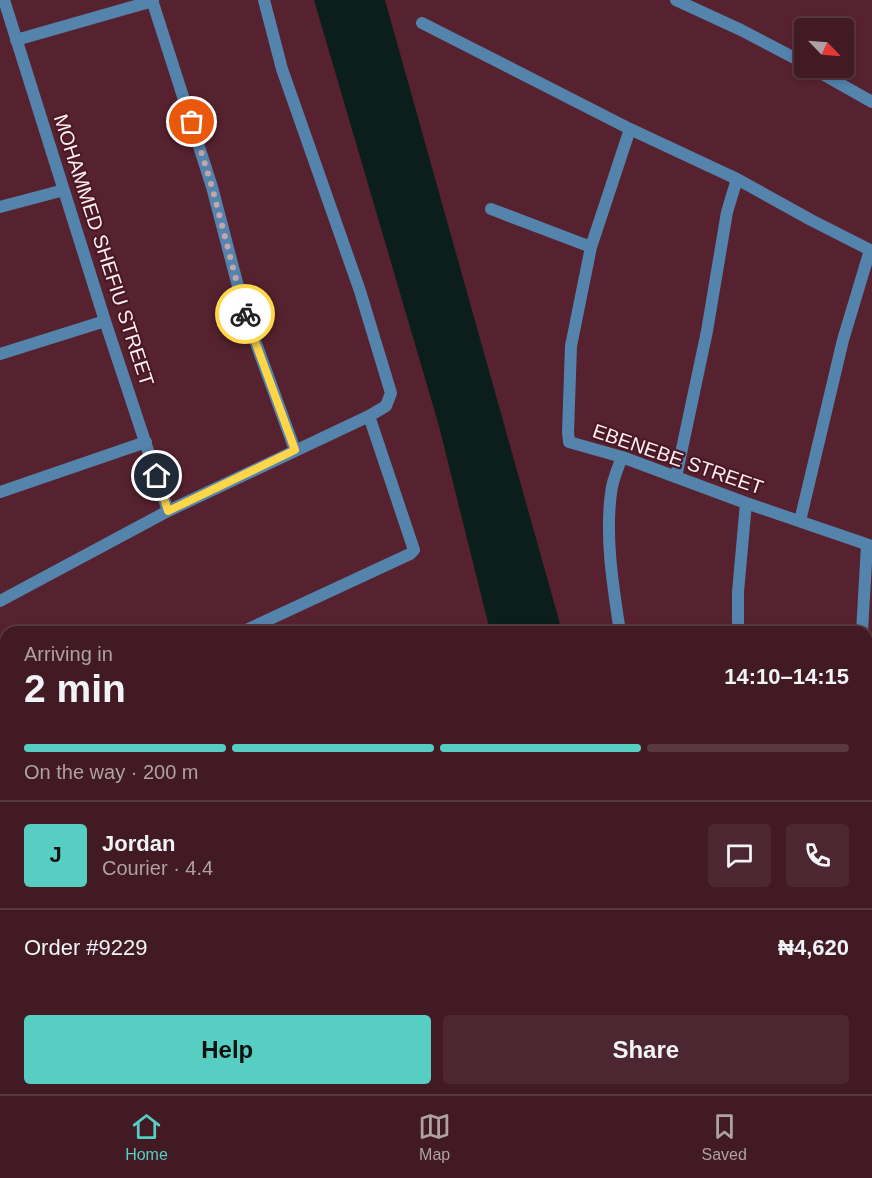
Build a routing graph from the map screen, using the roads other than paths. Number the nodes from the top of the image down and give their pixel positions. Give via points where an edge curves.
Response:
1 (4, 0) edge
2 (264, 0) edge
3 (676, 0) edge
4 (152, 1) edge
5 (422, 23) dead end
6 (16, 40) junction
7 (794, 58) edge
8 (830, 78) edge
9 (872, 102) edge
10 (630, 129) junction
11 (737, 179) junction
12 (64, 190) junction
13 (0, 207) edge
14 (491, 209) dead end
15 (591, 247) junction
16 (871, 250) edge
17 (105, 321) junction
18 (0, 354) edge
19 (369, 416) junction
20 (146, 441) junction
21 (295, 450) junction
22 (622, 457) junction
23 (676, 477) junction
24 (0, 492) edge
25 (746, 504) junction
26 (168, 511) junction
27 (800, 521) junction
28 (870, 545) edge
29 (2, 596) edge
30 (255, 626) edge
31 (619, 626) edge
32 (738, 626) edge
33 (863, 626) edge

1 - 6 street, MOHAMMED SHEFIU STREET
2 - 19 street via 282,69 360,291 391,393 386,406
3 - 7 street
4 - 6 street
4 - 21 street via 212,187 245,313
5 - 10 street
6 - 12 street, MOHAMMED SHEFIU STREET
8 - 9 street
10 - 11 street
10 - 15 street, EBENEBE STREET
11 - 16 street
11 - 23 street via 727,212
12 - 13 street
12 - 17 street, MOHAMMED SHEFIU STREET
14 - 15 street
15 - 22 street, EBENEBE STREET via 571,346 569,442
16 - 27 street via 843,340
17 - 18 street
17 - 20 street, MOHAMMED SHEFIU STREET
19 - 21 street
19 - 30 street via 414,550
20 - 24 street
20 - 26 street, MOHAMMED SHEFIU STREET
21 - 26 street
22 - 23 street, EBENEBE STREET
22 - 31 street via 611,491 609,523
23 - 25 street, EBENEBE STREET
25 - 27 street, EBENEBE STREET
25 - 32 street
26 - 29 street
27 - 28 street, EBENEBE STREET
28 - 33 street

